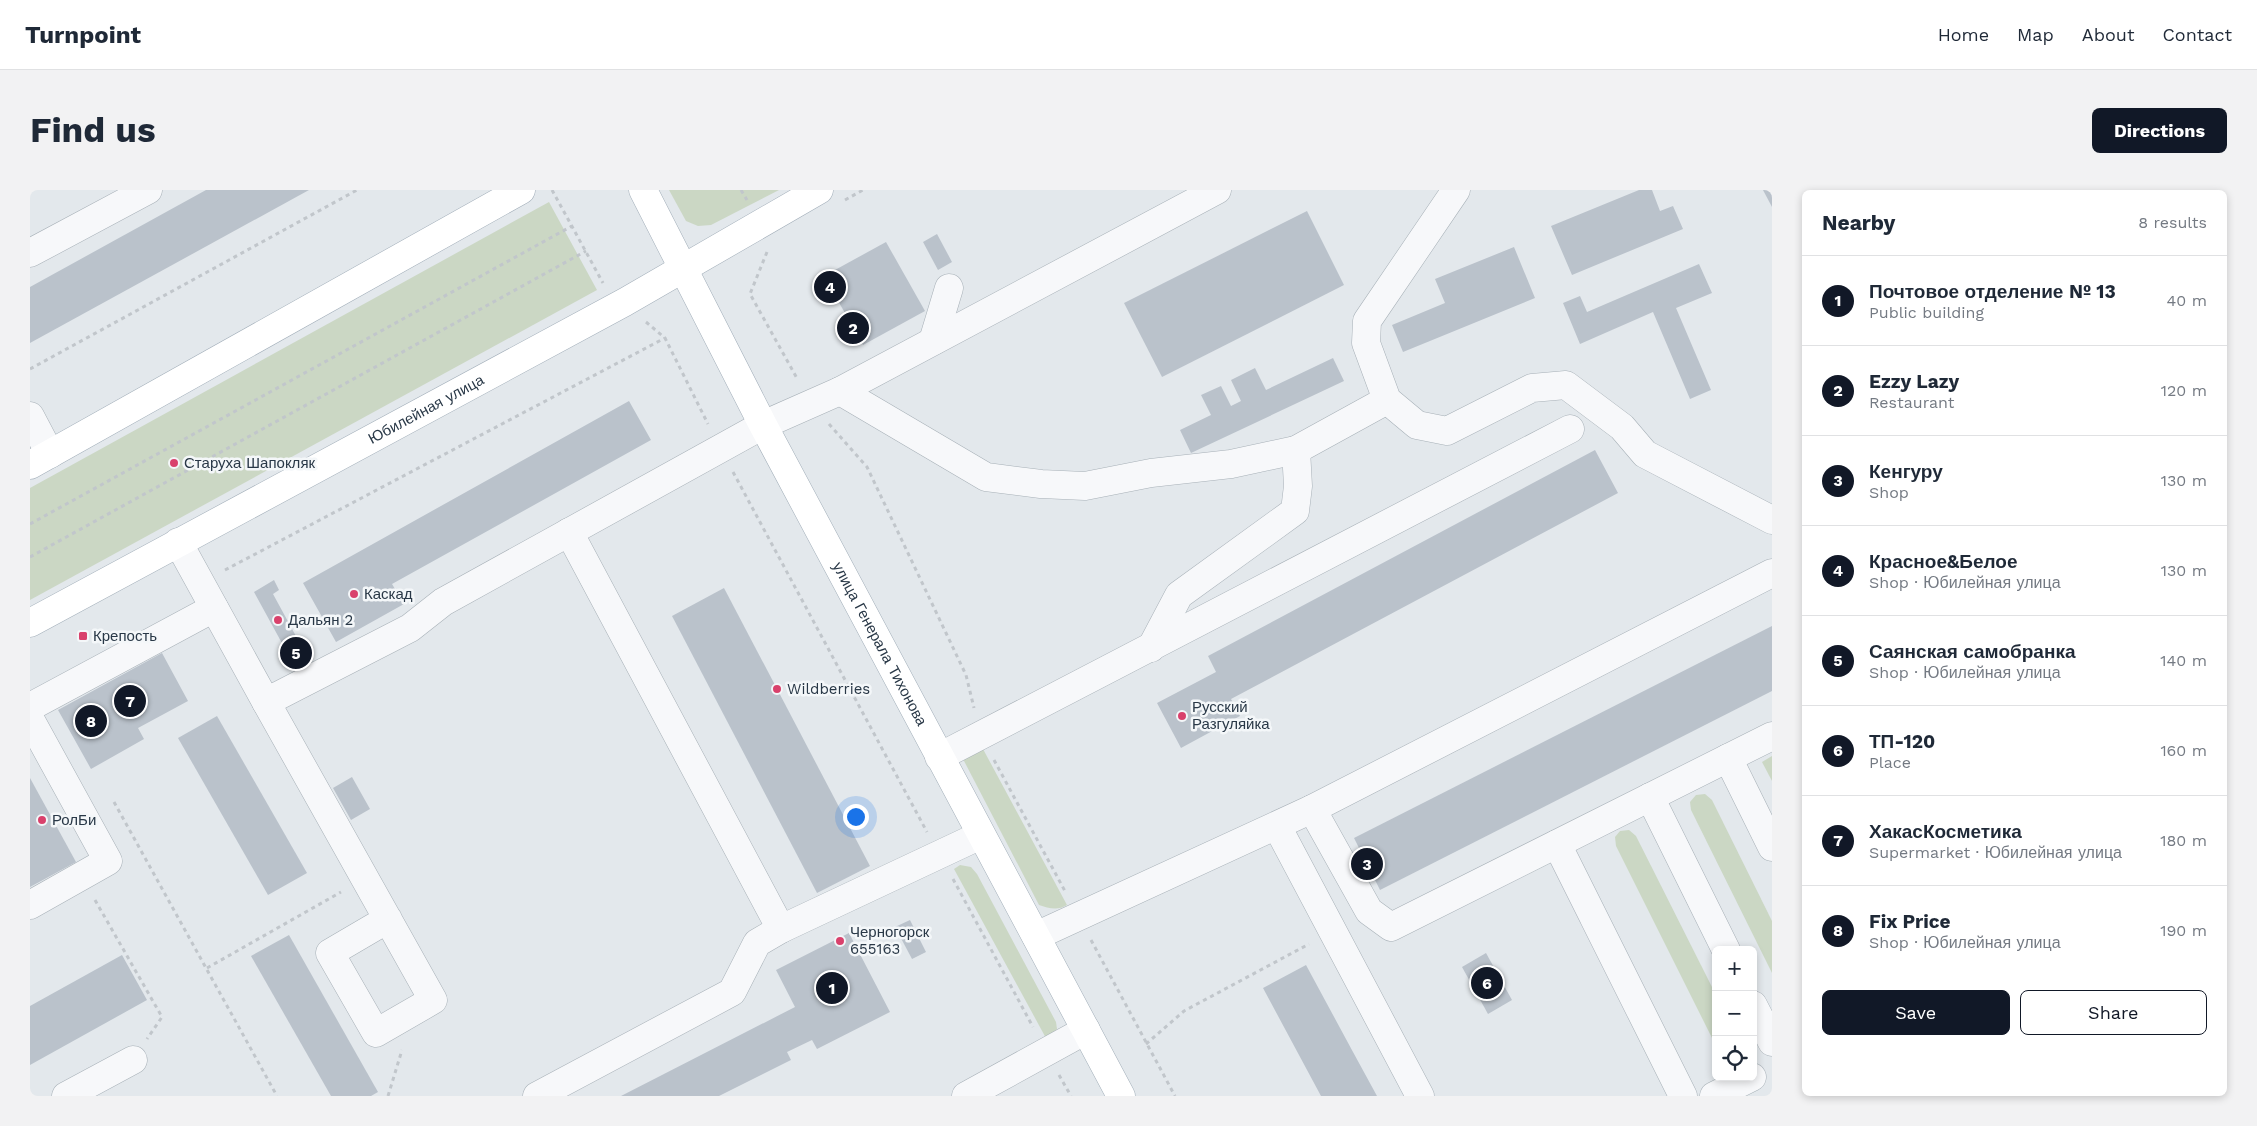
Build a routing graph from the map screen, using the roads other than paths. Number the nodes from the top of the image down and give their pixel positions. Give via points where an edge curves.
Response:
1 (148, 190) edge
2 (522, 190) edge
3 (643, 190) edge
4 (819, 190) edge
5 (1218, 190) edge
6 (1456, 190) edge
7 (30, 253) edge
8 (683, 268) junction
9 (949, 288) dead end
10 (933, 341) junction
11 (840, 391) junction
12 (1386, 400) junction
13 (30, 416) edge
14 (763, 425) junction
15 (1570, 429) dead end
16 (1296, 450) junction
17 (40, 459) edge
18 (1772, 520) edge
19 (569, 532) junction
20 (178, 542) junction
21 (1772, 573) edge
22 (214, 608) junction
23 (30, 623) edge
24 (1151, 648) junction
25 (266, 702) junction
26 (30, 707) edge
27 (30, 719) edge
28 (1772, 736) edge
29 (939, 757) junction
30 (1728, 758) junction
31 (1650, 797) junction
32 (1312, 809) junction
33 (1277, 826) junction
34 (981, 835) junction
35 (1557, 844) junction
36 (1772, 847) edge
37 (30, 905) edge
38 (388, 919) junction
39 (781, 929) junction
40 (1036, 936) junction
41 (1724, 946) edge
42 (1757, 1013) edge
43 (1086, 1030) junction
44 (1772, 1042) edge
45 (132, 1060) road end
46 (1772, 1068) edge
47 (1757, 1075) edge
48 (1745, 1081) edge
49 (66, 1096) edge
50 (537, 1096) edge
51 (966, 1096) edge
52 (1121, 1096) edge
53 (1420, 1096) edge
54 (1683, 1096) edge
55 (1714, 1096) edge

1 - 7 lane
2 - 17 main road
3 - 8 main road, улица Генерала Тихонова
4 - 8 main road, Юбилейная улица
5 - 10 lane
6 - 12 lane via 1367,320 1366,343
8 - 14 main road, улица Генерала Тихонова
8 - 20 main road, Юбилейная улица
9 - 10 lane
10 - 11 lane
11 - 14 lane
11 - 16 lane via 986,477 1032,483 1084,486 1151,473 1231,464
12 - 16 lane
12 - 18 lane via 1417,425 1446,431 1532,388 1566,385 1622,427 1645,454
13 - 17 lane
14 - 19 lane
14 - 29 main road, улица Генерала Тихонова
15 - 24 lane
16 - 24 lane via 1298,486 1295,511 1179,595
19 - 25 lane via 443,602 410,628
19 - 39 lane
20 - 22 lane
20 - 23 main road, Юбилейная улица
21 - 32 lane
22 - 25 lane
22 - 26 lane
24 - 29 lane
25 - 38 lane
27 - 37 lane via 108,861
28 - 30 lane
29 - 34 main road, улица Генерала Тихонова
30 - 31 lane
30 - 36 lane
31 - 35 lane
31 - 41 lane
32 - 33 lane
32 - 35 lane via 1369,911 1391,926
33 - 40 lane
33 - 53 lane
34 - 39 lane
34 - 40 main road, улица Генерала Тихонова
35 - 54 lane
38 - 38 lane via 434,1000 376,1033 330,953
39 - 50 lane via 757,943 732,992
40 - 43 main road, улица Генерала Тихонова
42 - 44 lane
43 - 51 lane
43 - 52 main road, улица Генерала Тихонова
45 - 49 lane
46 - 47 lane
48 - 55 lane

